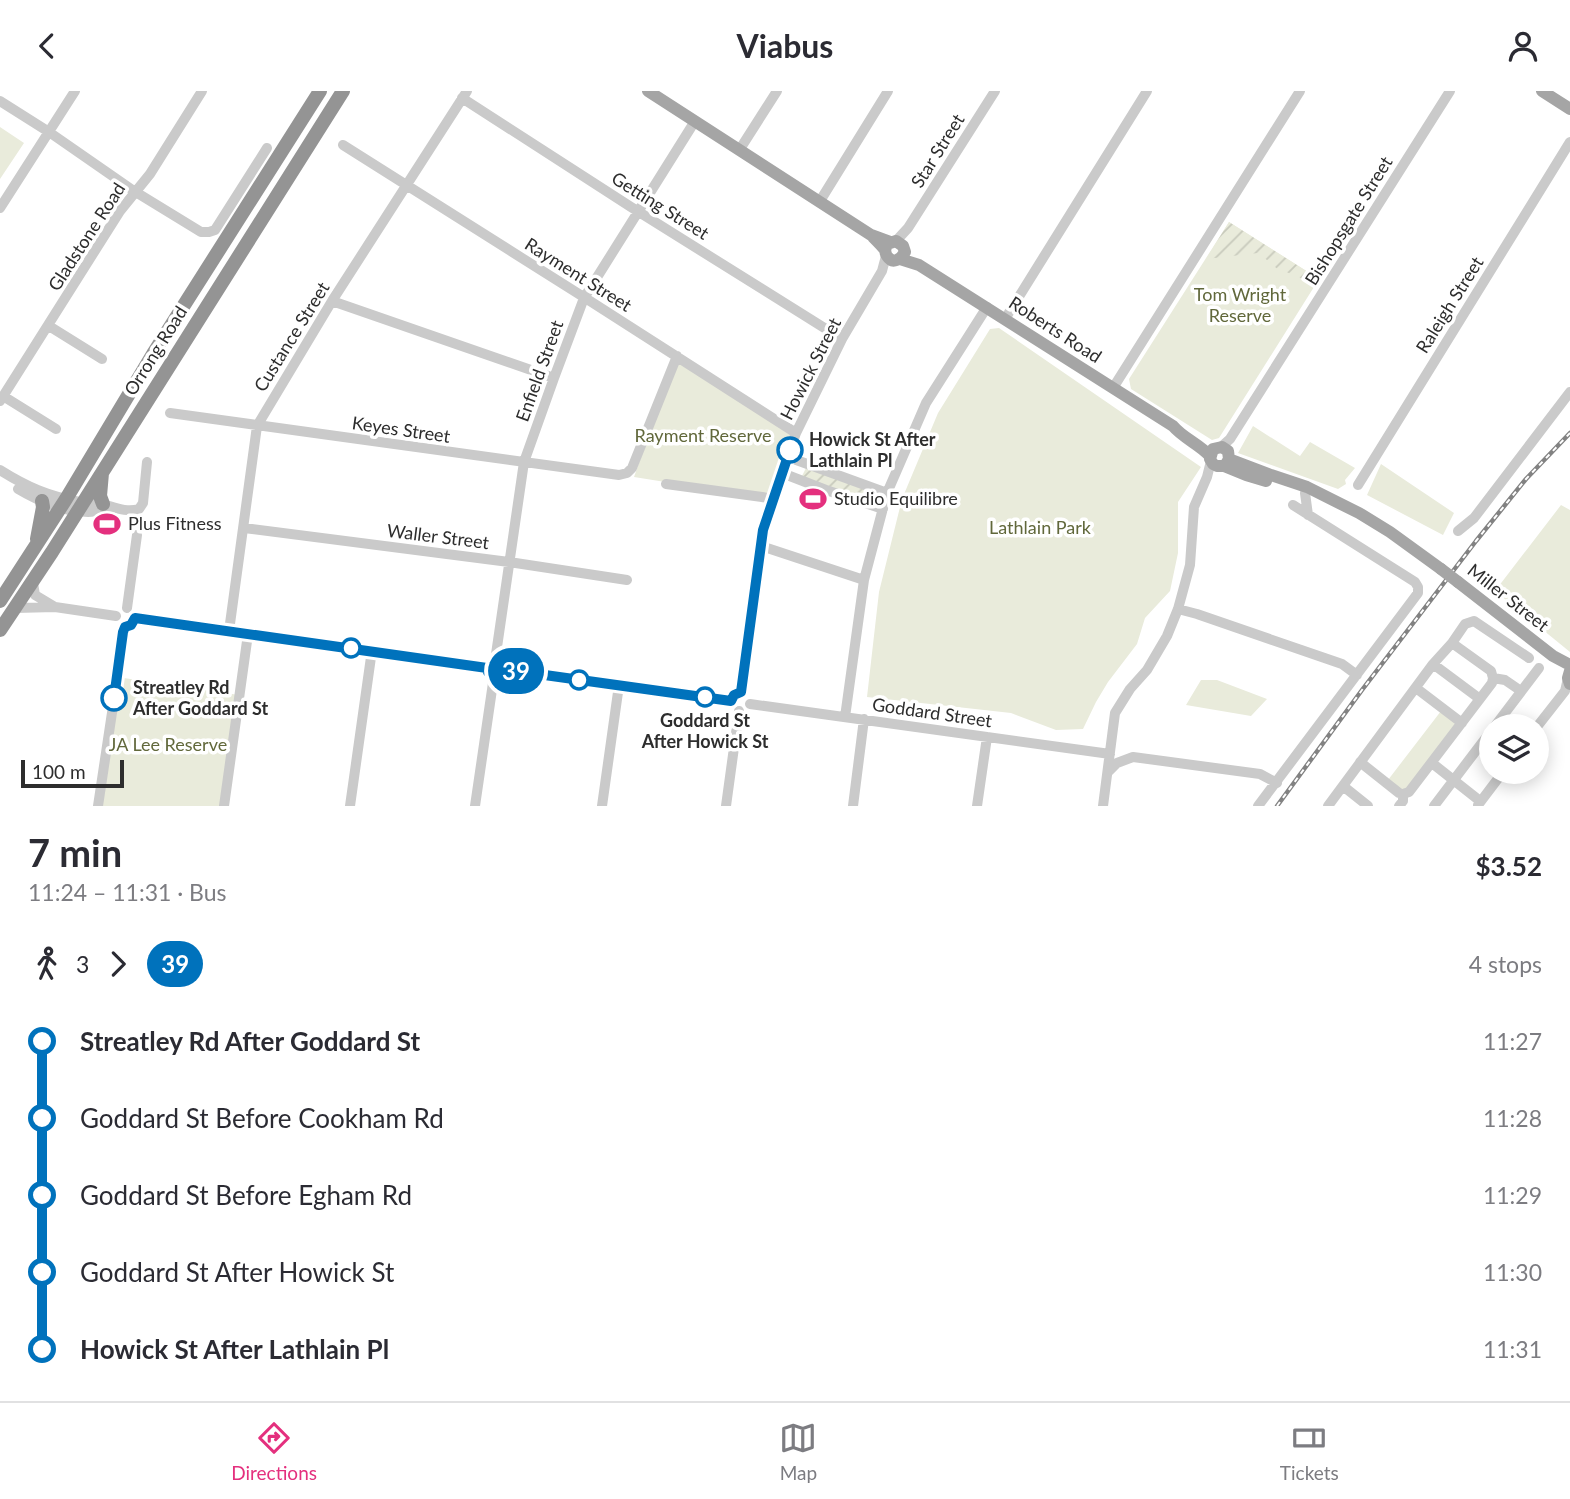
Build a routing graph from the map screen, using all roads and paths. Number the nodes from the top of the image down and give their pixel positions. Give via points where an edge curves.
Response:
1 (75, 91) edge
2 (202, 91) edge
3 (320, 91) edge
4 (343, 91) edge
5 (648, 91) edge
6 (777, 91) edge
7 (888, 91) edge
8 (995, 91) edge
9 (1147, 91) edge
10 (1300, 91) edge
11 (1450, 91) edge
12 (1542, 91) edge
13 (1552, 91) edge
14 (464, 94) edge
15 (664, 95) edge
16 (0, 101) edge
17 (1570, 102) edge
18 (1570, 109) edge
19 (695, 121) junction
20 (49, 132) junction
21 (1570, 142) edge
22 (343, 145) dead end
23 (267, 148) dead end
24 (740, 149) junction
25 (406, 185) junction
26 (134, 191) junction
27 (820, 201) junction
28 (0, 208) edge
29 (639, 212) junction
30 (895, 250) junction
31 (584, 298) junction
32 (332, 300) junction
33 (987, 307) junction
34 (1005, 319) junction
35 (49, 326) junction
36 (842, 339) junction
37 (677, 356) junction
38 (102, 359) dead end
39 (554, 378) junction
40 (1114, 388) junction
41 (1570, 392) edge
42 (2, 399) edge
43 (170, 413) dead end
44 (257, 426) junction
45 (56, 429) dead end
46 (796, 433) junction
47 (1221, 455) junction
48 (788, 457) junction
49 (147, 462) dead end
50 (524, 463) junction
51 (808, 464) junction
52 (0, 470) edge
53 (102, 472) junction
54 (782, 473) junction
55 (0, 477) edge
56 (800, 480) junction
57 (666, 484) dead end
58 (1358, 485) dead end
59 (867, 486) junction
60 (887, 493) junction
61 (1305, 493) junction
62 (1324, 497) junction
63 (772, 499) junction
64 (42, 501) junction
65 (863, 501) junction
66 (63, 503) junction
67 (1293, 505) dead end
68 (107, 506) junction
69 (80, 507) junction
70 (883, 509) junction
71 (1308, 515) junction
72 (244, 528) junction
73 (1458, 531) dead end
74 (137, 535) dead end
75 (761, 546) junction
76 (35, 547) junction
77 (509, 562) junction
78 (1441, 569) joint
79 (627, 580) dead end
80 (864, 580) junction
81 (33, 583) junction
82 (0, 601) edge
83 (55, 607) junction
84 (15, 608) junction
85 (127, 608) junction
86 (1178, 609) junction
87 (116, 616) junction
88 (135, 618) junction
89 (125, 627) junction
90 (0, 630) edge
91 (229, 631) junction
92 (248, 635) junction
93 (1452, 643) junction
94 (372, 650) junction
95 (1529, 658) dead end
96 (1433, 664) junction
97 (495, 669) junction
98 (1539, 669) dead end
99 (1357, 675) junction
100 (1493, 678) junction
101 (1569, 679) edge
102 (619, 685) junction
103 (1416, 688) junction
104 (1521, 691) junction
105 (741, 692) junction
106 (1480, 699) junction
107 (731, 701) junction
108 (750, 704) junction
109 (739, 711) junction
110 (1503, 714) edge
111 (1545, 714) edge
112 (845, 717) junction
113 (864, 719) junction
114 (1462, 723) junction
115 (987, 737) junction
116 (1479, 747) edge
117 (1110, 754) junction
118 (1360, 762) junction
119 (1432, 763) junction
120 (1108, 772) junction
121 (1454, 780) junction
122 (1277, 783) junction
123 (1494, 784) edge
124 (1343, 786) junction
125 (1403, 794) junction
126 (1478, 804) edge
127 (98, 806) edge
128 (224, 806) edge
129 (350, 806) edge
130 (475, 806) edge
131 (602, 806) edge
132 (726, 806) edge
133 (853, 806) edge
134 (977, 806) edge
135 (1103, 806) edge
136 (1258, 806) edge
137 (1328, 806) edge
138 (1368, 806) edge
139 (1399, 806) edge
140 (1434, 806) edge

1 - 20 street
2 - 26 street, Gladstone Road via 150,174
3 - 66 highway, Orrong Road
4 - 53 highway, Orrong Road
5 - 15 main road, Roberts Road
6 - 24 street
7 - 27 street
8 - 30 street, Star Street
9 - 34 street
10 - 40 street
11 - 47 street, Bishopsgate Street
12 - 18 main road
13 - 17 main road
14 - 25 street, Custance Street
14 - 29 street, Getting Street
15 - 19 main road, Roberts Road
16 - 20 street
19 - 24 main road, Roberts Road
19 - 29 street, Enfield Street
20 - 26 street
20 - 28 street
21 - 58 street, Raleigh Street
22 - 25 street, Rayment Street
23 - 26 street via 215,230 209,232 201,232
24 - 27 main road, Roberts Road
25 - 31 street, Rayment Street
25 - 32 street, Custance Street
26 - 35 street, Gladstone Road
27 - 30 main road, Roberts Road
29 - 31 street, Enfield Street
29 - 36 street, Getting Street
30 - 33 main road, Roberts Road
30 - 36 street, Howick Street
31 - 37 street, Rayment Street
31 - 39 street, Enfield Street
32 - 39 street
32 - 44 street, Custance Street
33 - 34 main road, Roberts Road
33 - 60 street via 926,403
34 - 40 main road, Roberts Road
35 - 38 street
35 - 42 street, Gladstone Road
36 - 46 street, Howick Street
37 - 46 street, Rayment Street
37 - 50 street, Keyes Street via 627,473
39 - 50 street, Enfield Street
40 - 47 main road, Roberts Road via 1201,447
41 - 73 street via 1474,518
42 - 45 street
43 - 44 street, Keyes Street
44 - 50 street, Keyes Street
44 - 72 street, Custance Street
46 - 48 street, Howick Street
47 - 61 main road, Roberts Road via 1246,475
47 - 62 main road, Roberts Road
47 - 86 street, Bishopsgate Street via 1194,507 1191,565
48 - 51 street
48 - 54 street, Howick Street
49 - 68 street via 141,506 133,511
50 - 77 street, Enfield Street
51 - 56 street
51 - 59 street
52 - 66 street
53 - 68 highway via 100,496
53 - 69 highway, Orrong Road
54 - 56 street
54 - 63 street, Howick Street
55 - 64 street
56 - 65 street
57 - 63 street
59 - 60 street
59 - 65 street
60 - 70 street
61 - 62 main road, Roberts Road
61 - 71 street
62 - 78 main road, Roberts Road via 1390,532
63 - 75 street, Howick Street
64 - 66 street
64 - 76 highway
65 - 70 street
66 - 69 street
66 - 76 highway, Orrong Road
67 - 71 street
68 - 69 street via 103,510
69 - 81 highway, Orrong Road
70 - 80 street
71 - 99 street via 1415,582 1419,590
72 - 77 street, Waller Street
72 - 91 street, Custance Street
74 - 85 street
75 - 80 street
75 - 105 street, Howick Street
76 - 82 highway, Orrong Road
77 - 79 street, Waller Street
77 - 97 street, Enfield Street
78 - 101 main road, Miller Street, bridge via 1553,656
80 - 112 street
81 - 83 street via 35,595
81 - 84 highway, Orrong Road
83 - 84 street
83 - 87 street
84 - 90 highway, Orrong Road
85 - 87 street
85 - 88 street
86 - 99 street via 1342,664
86 - 117 street, Bishopsgate Street via 1147,670 1115,713
87 - 89 street
88 - 89 street
88 - 91 street
89 - 127 street
91 - 92 street
92 - 94 street
92 - 128 street
93 - 95 street, Miller Street via 1465,624 1474,621
93 - 96 street
93 - 100 street via 1491,671
94 - 97 street
94 - 129 street
96 - 103 street
96 - 106 street
97 - 102 street
97 - 130 street, Enfield Street
98 - 104 street
99 - 122 street
100 - 104 street
100 - 106 street
101 - 111 street
102 - 107 street
102 - 131 street
103 - 114 street
103 - 118 street
104 - 110 street
105 - 107 street
105 - 108 street
106 - 114 street
107 - 109 street
108 - 109 street
108 - 112 street, Goddard Street
109 - 132 street
112 - 113 street, Goddard Street
113 - 115 street, Goddard Street
113 - 133 street
114 - 119 street
115 - 117 street, Goddard Street
115 - 134 street
116 - 121 street
117 - 120 street, Bishopsgate Street
118 - 124 street
118 - 125 street
119 - 121 street
119 - 125 street
120 - 122 street via 1133,757 1260,774
120 - 135 street, Bishopsgate Street
121 - 126 street
121 - 140 street
122 - 136 street
123 - 126 street
124 - 137 street
124 - 138 street
125 - 139 street

